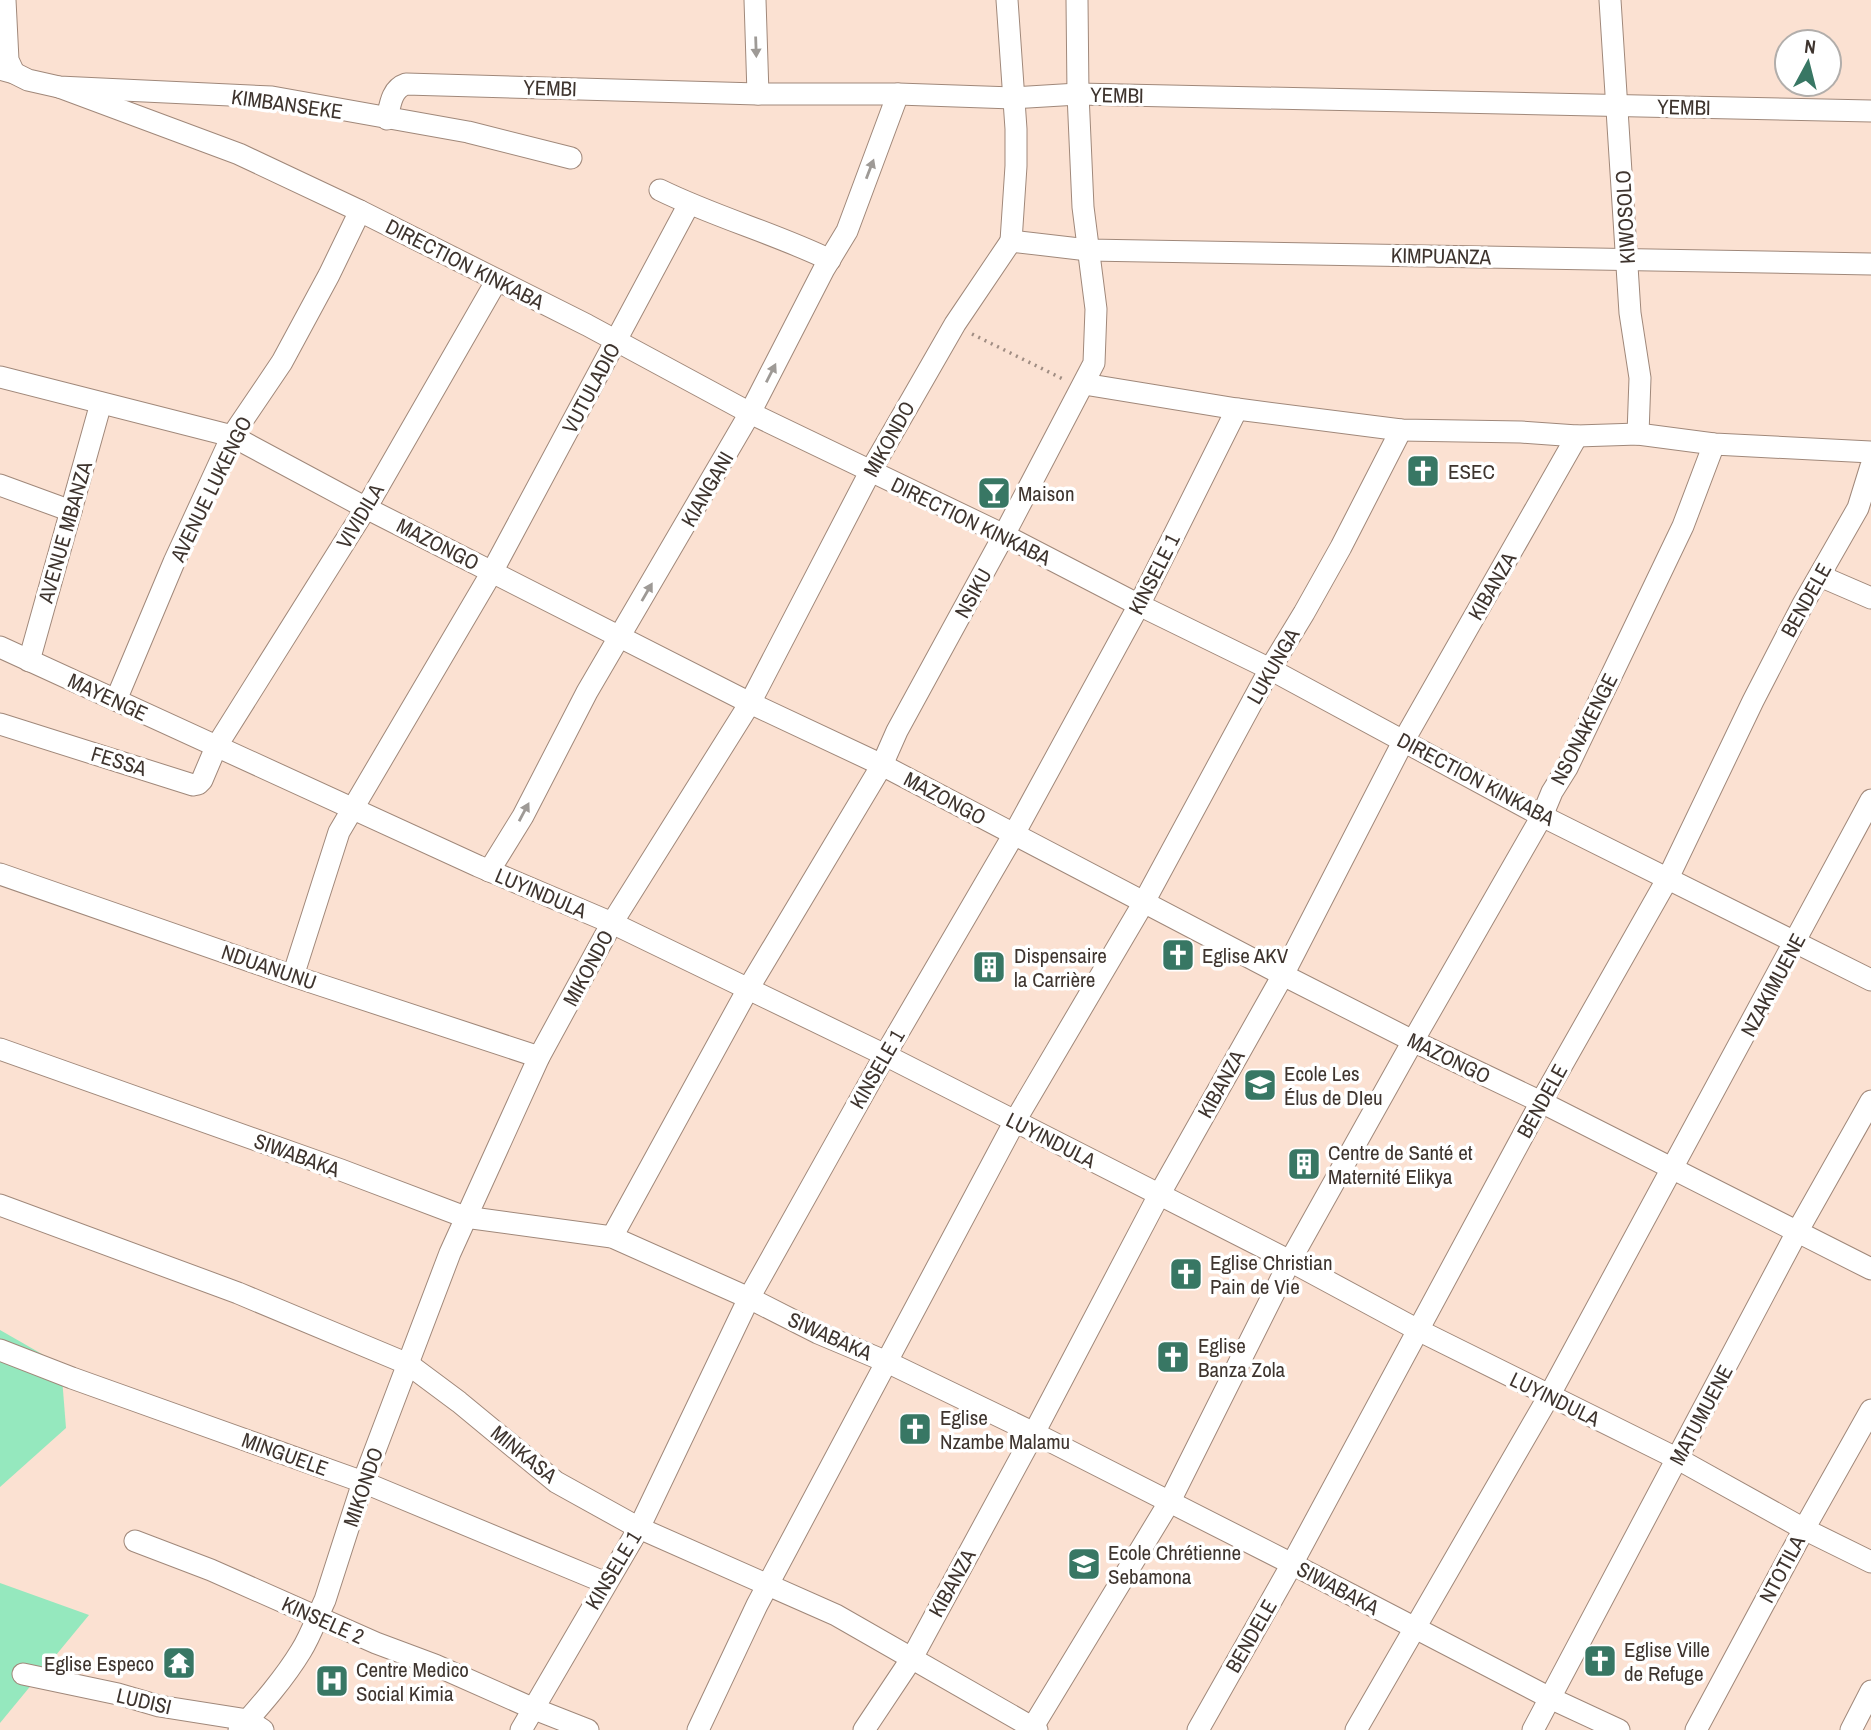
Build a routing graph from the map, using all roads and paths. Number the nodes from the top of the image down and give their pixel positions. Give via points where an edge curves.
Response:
1 (5, 0) edge
2 (755, 0) edge
3 (1007, 0) edge
4 (1077, 0) edge
5 (1610, 0) edge
6 (7, 71) edge
7 (59, 87) junction
8 (758, 94) junction
9 (898, 94) junction
10 (1078, 94) junction
11 (1013, 98) junction
12 (1618, 106) junction
13 (1871, 111) edge
14 (387, 119) junction
15 (571, 158) dead end
16 (660, 190) dead end
17 (690, 204) junction
18 (360, 211) junction
19 (1011, 240) junction
20 (1088, 250) junction
21 (1627, 259) junction
22 (830, 260) junction
23 (1871, 264) edge
24 (497, 280) junction
25 (955, 324) junction
26 (617, 341) junction
27 (0, 377) edge
28 (1084, 384) junction
29 (101, 403) junction
30 (1237, 409) junction
31 (750, 413) junction
32 (1401, 430) junction
33 (1638, 434) junction
34 (232, 436) junction
35 (1577, 436) junction
36 (1714, 444) junction
37 (1871, 452) edge
38 (1871, 466) edge
39 (870, 472) junction
40 (0, 485) edge
41 (366, 508) junction
42 (71, 511) junction
43 (1004, 535) junction
44 (492, 572) junction
45 (1820, 576) junction
46 (1871, 598) edge
47 (1139, 605) junction
48 (621, 637) junction
49 (0, 647) edge
50 (29, 661) junction
51 (1270, 669) junction
52 (116, 700) junction
53 (750, 702) junction
54 (0, 724) edge
55 (1404, 740) junction
56 (216, 747) junction
57 (883, 765) junction
58 (1871, 800) edge
59 (351, 808) junction
60 (1542, 816) junction
61 (1014, 834) junction
62 (489, 871) junction
63 (0, 874) edge
64 (1668, 878) junction
65 (1144, 902) junction
66 (612, 923) junction
67 (1796, 942) junction
68 (1283, 975) junction
69 (293, 976) junction
70 (1871, 980) edge
71 (748, 989) junction
72 (1413, 1041) junction
73 (0, 1049) edge
74 (885, 1055) junction
75 (539, 1057) junction
76 (1871, 1101) edge
77 (1541, 1102) junction
78 (1015, 1121) junction
79 (1673, 1168) junction
80 (1158, 1195) junction
81 (0, 1205) edge
82 (465, 1217) junction
83 (1797, 1232) junction
84 (612, 1237) junction
85 (1290, 1261) junction
86 (1871, 1269) edge
87 (749, 1298) junction
88 (1418, 1330) junction
89 (0, 1350) edge
90 (887, 1362) junction
91 (408, 1364) junction
92 (1549, 1396) junction
93 (1871, 1410) edge
94 (1034, 1433) junction
95 (1678, 1459) junction
96 (363, 1482) junction
97 (1170, 1502) junction
98 (639, 1528) junction
99 (1804, 1529) junction
100 (135, 1542) dead end
101 (1871, 1562) edge
102 (1292, 1564) junction
103 (606, 1583) junction
104 (768, 1585) junction
105 (317, 1618) junction
106 (1415, 1629) junction
107 (912, 1658) junction
108 (23, 1674) dead end
109 (1871, 1691) edge
110 (1550, 1698) junction
111 (532, 1708) junction
112 (250, 1727) edge
113 (1033, 1729) edge
114 (521, 1730) edge
115 (588, 1730) edge
116 (698, 1730) edge
117 (864, 1730) edge
118 (1198, 1730) edge
119 (1356, 1730) edge
120 (1533, 1730) edge
121 (1619, 1730) edge
122 (1696, 1730) edge
123 (1851, 1730) edge

1 - 6 street
2 -> 8 street
3 - 11 street
4 - 10 street, NSIKU
5 - 12 street, KIWOSOLO
6 - 7 street, KIMBANSEKE
7 - 14 street, KIMBANSEKE via 272,97
7 - 18 street, DIRECTION KINKABA via 239,154
8 - 9 street, YEMBI
8 - 14 street, YEMBI via 405,84 394,93
9 - 11 street, YEMBI
22 -> 9 street, KIANGANI via 847,231
10 - 11 street, YEMBI
10 - 12 street, YEMBI
10 - 20 street, NSIKU
11 - 19 street via 1016,166
12 - 13 street, YEMBI
12 - 21 street, KIWOSOLO
14 - 15 street, KIMBANSEKE via 468,132
16 - 17 street
17 - 22 street
17 - 26 street, VUTULADIO
18 - 24 street, DIRECTION KINKABA
18 - 34 street, AVENUE LUKENGO via 282,362
19 - 20 street, KIMPUANZA
19 - 25 street, MIKONDO
20 - 21 street, KIMPUANZA
20 - 28 street, NSIKU via 1096,309 1094,363
21 - 23 street, KIMPUANZA
21 - 33 street, KIWOSOLO via 1640,378
31 -> 22 street, KIANGANI
24 - 26 street, DIRECTION KINKABA
24 - 41 street, VIVIDILA
25 - 28 path via 1060,379
25 - 39 street, MIKONDO
26 - 31 street, DIRECTION KINKABA
26 - 44 street, VUTULADIO
27 - 29 street, MAZONGO
28 - 30 street
28 - 43 street, NSIKU
29 - 34 street, MAZONGO
29 - 42 street, AVENUE MBANZA
30 - 32 street
30 - 47 street, KINSELE 1
31 - 39 street, DIRECTION KINKABA
48 -> 31 street, KIANGANI
32 - 35 street
32 - 51 street, LUKUNGA via 1335,558
33 - 35 street
33 - 36 street
34 - 41 street, MAZONGO
34 - 52 street, AVENUE LUKENGO
35 - 55 street, KIBANZA
36 - 37 street
36 - 60 street, NSONAKENGE via 1683,526
38 - 45 street, BENDELE via 1858,508
39 - 43 street, DIRECTION KINKABA
39 - 53 street, MIKONDO
40 - 42 street
41 - 44 street, MAZONGO
41 - 56 street, VIVIDILA
42 - 50 street, AVENUE MBANZA
43 - 47 street, DIRECTION KINKABA
43 - 57 street, NSIKU
44 - 48 street, MAZONGO
44 - 59 street, VUTULADIO
45 - 46 street
45 - 64 street, BENDELE via 1753,701
47 - 51 street, DIRECTION KINKABA
47 - 61 street, KINSELE 1
48 - 53 street, MAZONGO
62 -> 48 street, KIANGANI
49 - 50 street, MAYENGE
50 - 52 street, MAYENGE
51 - 55 street, DIRECTION KINKABA
51 - 65 street, LUKUNGA
52 - 56 street, MAYENGE
53 - 57 street, MAZONGO
53 - 66 street, MIKONDO
54 - 56 street, FESSA via 193,785 202,780
55 - 60 street, DIRECTION KINKABA
55 - 68 street, KIBANZA
56 - 59 street, LUYINDULA
57 - 61 street, MAZONGO
57 - 71 street, NSIKU
58 - 67 street, NZAKIMUENE
59 - 62 street, LUYINDULA
59 - 69 street, VUTULADIO via 339,832
60 - 64 street, DIRECTION KINKABA
60 - 72 street, NSONAKENGE
61 - 65 street, MAZONGO
61 - 74 street, KINSELE 1
62 - 66 street, LUYINDULA
63 - 69 street, NDUANUNU
64 - 67 street, DIRECTION KINKABA
64 - 77 street, BENDELE
65 - 68 street, MAZONGO
65 - 78 street, LUKUNGA
66 - 71 street, LUYINDULA
66 - 75 street, MIKONDO
67 - 70 street, DIRECTION KINKABA
67 - 79 street, NZAKIMUENE
68 - 72 street, MAZONGO
68 - 80 street, KIBANZA
69 - 75 street, NDUANUNU
71 - 74 street, LUYINDULA
71 - 84 street, NSIKU
72 - 77 street, MAZONGO
72 - 85 street, NSONAKENGE
73 - 82 street, SIWABAKA
74 - 78 street, LUYINDULA
74 - 87 street, KINSELE 1
75 - 82 street, MIKONDO
76 - 83 street, MATUMUENE
77 - 79 street, MAZONGO
77 - 88 street, BENDELE
78 - 80 street, LUYINDULA
78 - 90 street, LUKUNGA
79 - 83 street, MAZONGO
79 - 92 street, NZAKIMUENE
80 - 85 street, LUYINDULA
80 - 94 street, KIBANZA
81 - 91 street, MINKASA via 238,1293
82 - 84 street, SIWABAKA
82 - 91 street, MIKONDO
83 - 86 street, MAZONGO
83 - 95 street, MATUMUENE
84 - 87 street, SIWABAKA
85 - 88 street, LUYINDULA
85 - 97 street, NSONAKENGE
87 - 90 street, SIWABAKA
87 - 98 street, KINSELE 1
88 - 92 street, LUYINDULA
88 - 102 street, BENDELE
89 - 96 street, MINGUELE
90 - 94 street, SIWABAKA
90 - 104 street, LUKUNGA
91 - 96 street, MIKONDO
91 - 98 street, MINKASA via 556,1482
92 - 95 street, LUYINDULA
92 - 106 street, NZAKIMUENE
93 - 99 street, NTOTILA
94 - 97 street, SIWABAKA
94 - 107 street, KIBANZA
95 - 99 street, LUYINDULA
95 - 110 street, MATUMUENE
96 - 103 street, MINGUELE
96 - 105 street, MIKONDO
97 - 102 street, SIWABAKA
97 - 113 street, NSONAKENGE
98 - 103 street, KINSELE 1
98 - 104 street, MINKASA
99 - 101 street, LUYINDULA
99 - 122 street, NTOTILA
100 - 105 street, KINSELE 2
102 - 106 street, SIWABAKA
102 - 118 street, BENDELE
103 - 111 street, KINSELE 1
104 - 107 street, MINKASA via 836,1615
104 - 116 street, LUKUNGA
105 - 111 street, KINSELE 2
105 - 112 street, MIKONDO via 301,1651
106 - 110 street, SIWABAKA
106 - 119 street, NZAKIMUENE
107 - 113 street, MINKASA
107 - 117 street, KIBANZA
108 - 112 street, LUDISI
109 - 123 street
110 - 120 street, MATUMUENE
110 - 121 street, SIWABAKA
111 - 114 street, KINSELE 1
111 - 115 street, KINSELE 2

